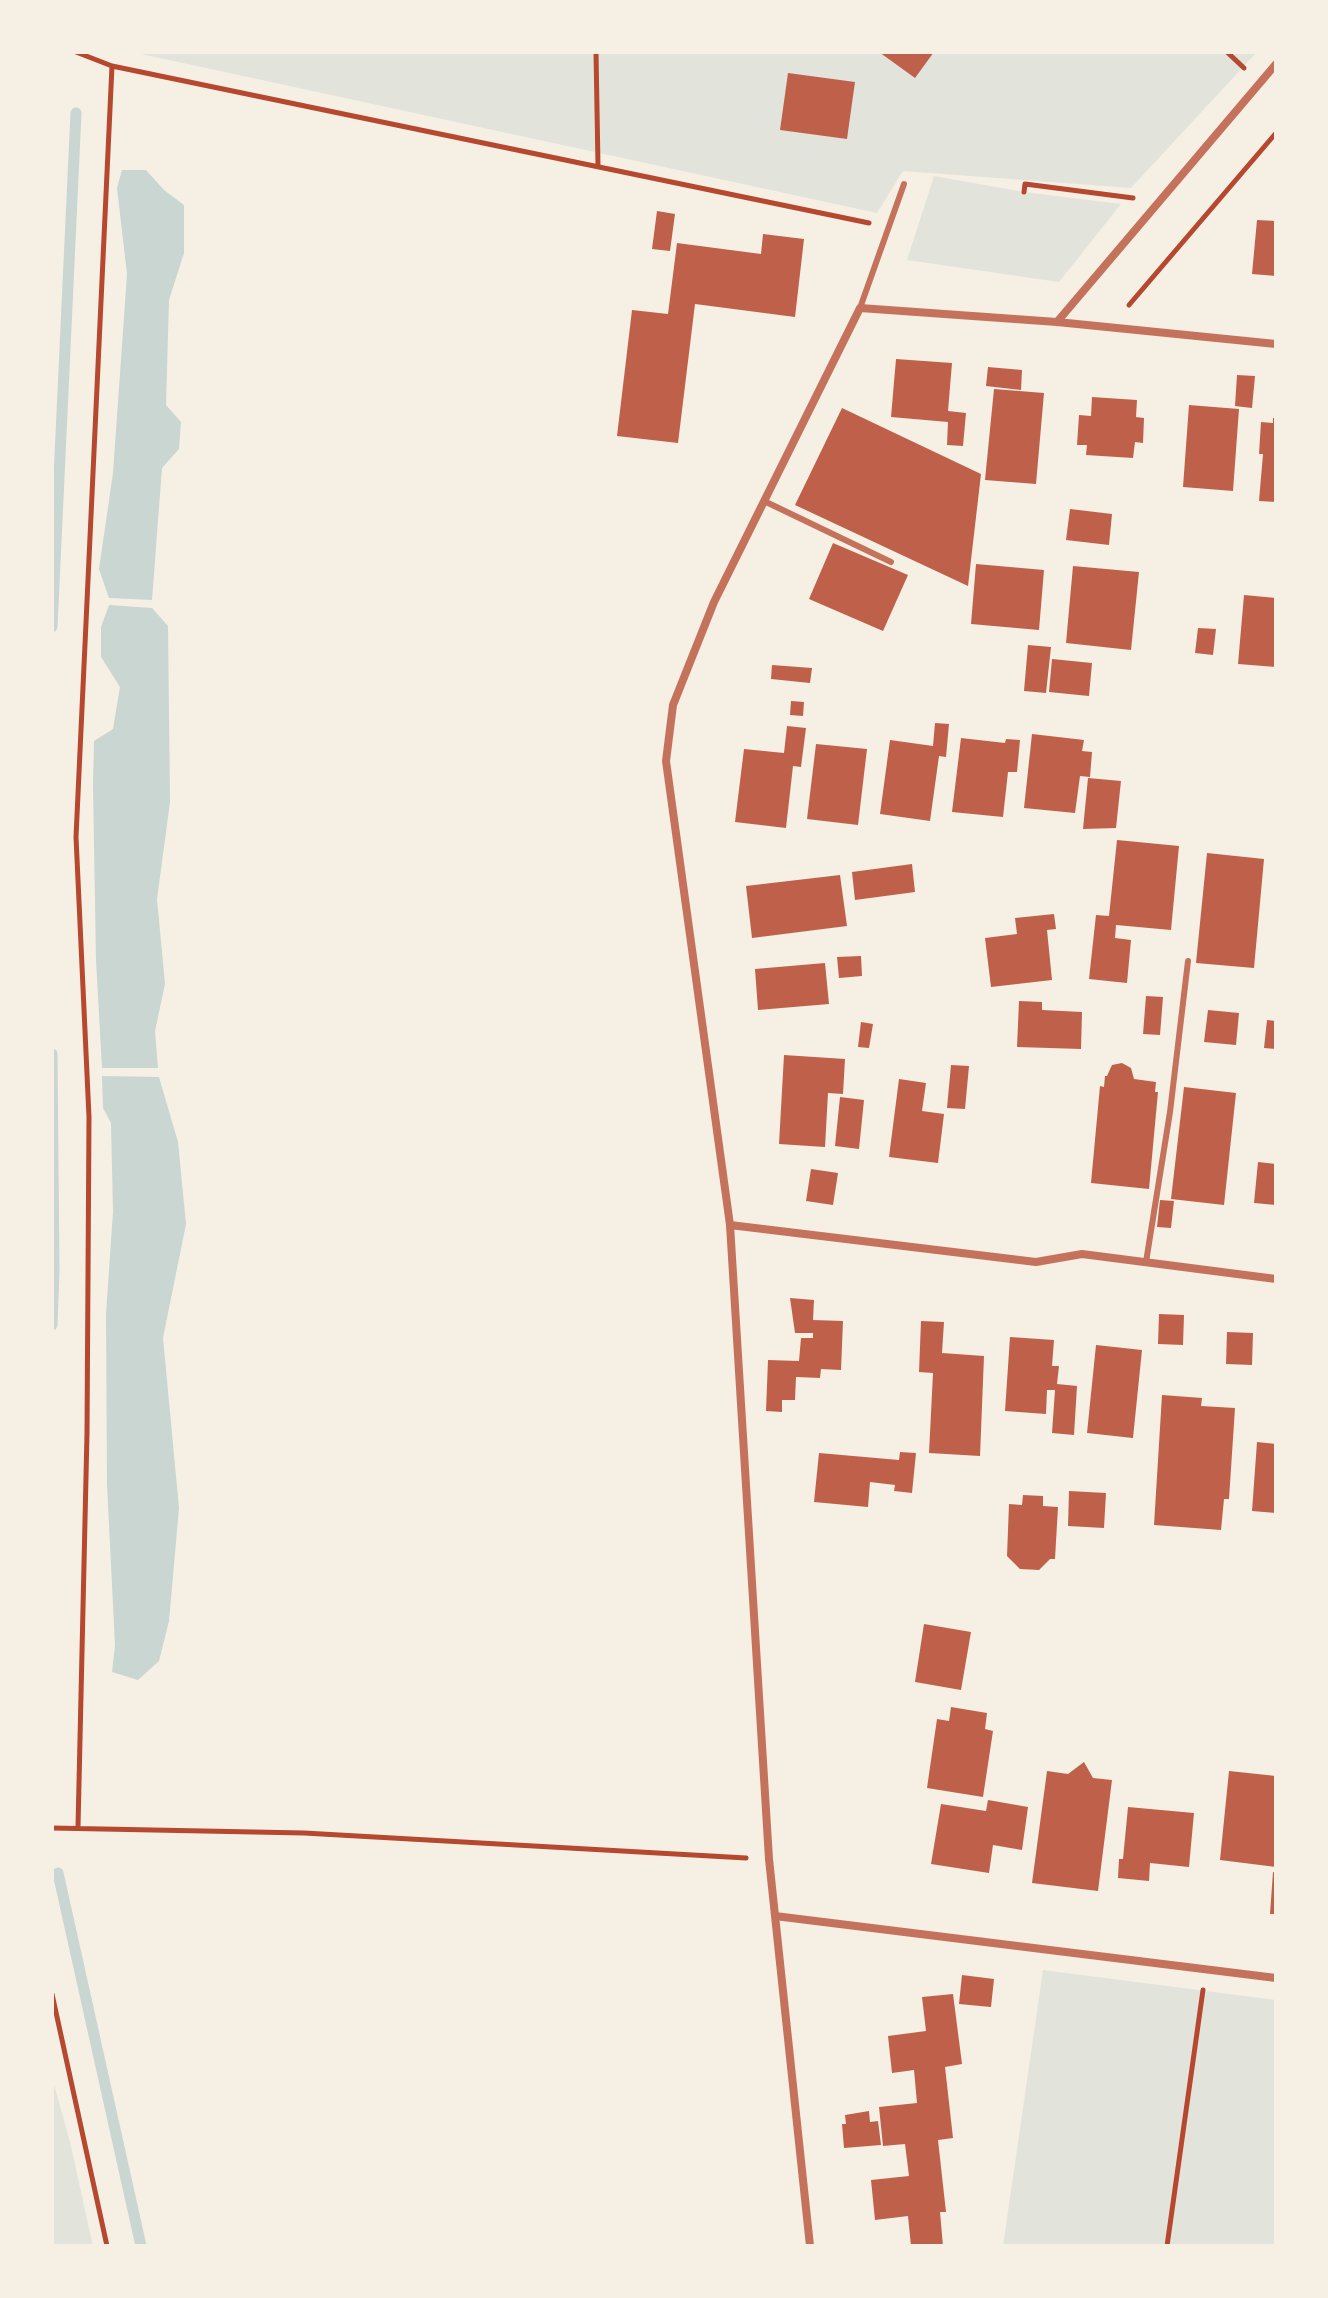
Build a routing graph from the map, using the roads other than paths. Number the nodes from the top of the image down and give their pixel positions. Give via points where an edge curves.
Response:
1 (1276, 64) edge
2 (904, 184) dead end
3 (860, 308) junction
4 (1057, 322) junction
5 (1276, 344) edge
6 (764, 501) junction
7 (891, 562) dead end
8 (1188, 961) dead end
9 (730, 1225) junction
10 (1146, 1262) junction
11 (1276, 1279) edge
12 (775, 1916) junction
13 (1276, 1978) edge
14 (810, 2246) edge

1 - 4 street
2 - 3 lane
3 - 4 street
3 - 6 street
4 - 5 street
6 - 7 lane
6 - 9 street via 714,602 673,705 666,761
8 - 10 lane
9 - 10 street via 1036,1262 1082,1254
9 - 12 street
10 - 11 street
12 - 13 street
12 - 14 street

